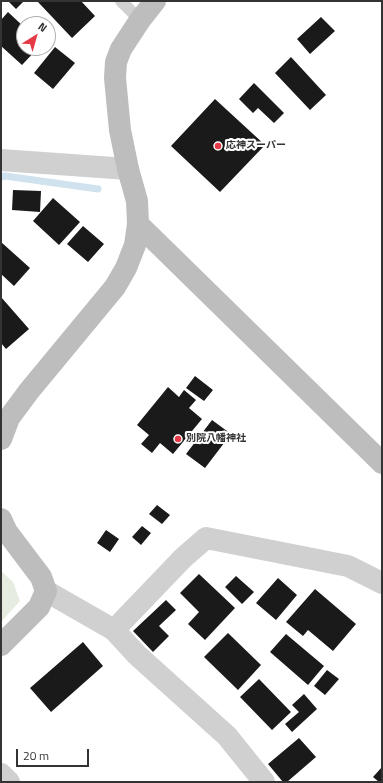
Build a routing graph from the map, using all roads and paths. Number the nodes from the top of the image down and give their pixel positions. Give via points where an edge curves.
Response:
1 (121, 1) edge
2 (155, 1) edge
3 (140, 20) junction
4 (1, 160) edge
5 (128, 169) junction
6 (138, 224) junction
7 (1, 439) edge
8 (382, 462) edge
9 (1, 519) edge
10 (382, 582) edge
11 (46, 591) junction
12 (114, 630) junction
13 (1, 646) edge
14 (1, 774) edge
15 (9, 782) edge
16 (264, 782) edge

1 - 3 lane
2 - 3 street
3 - 5 street via 121,49 116,62 116,104
4 - 5 street
5 - 6 street via 137,202
6 - 7 street via 135,245 116,287 29,391 9,418
6 - 8 street
9 - 11 street via 7,532 41,577
10 - 12 street via 348,566 206,538 183,558
11 - 12 street
11 - 13 street via 39,607
12 - 16 street via 137,655 227,736
14 - 15 street

